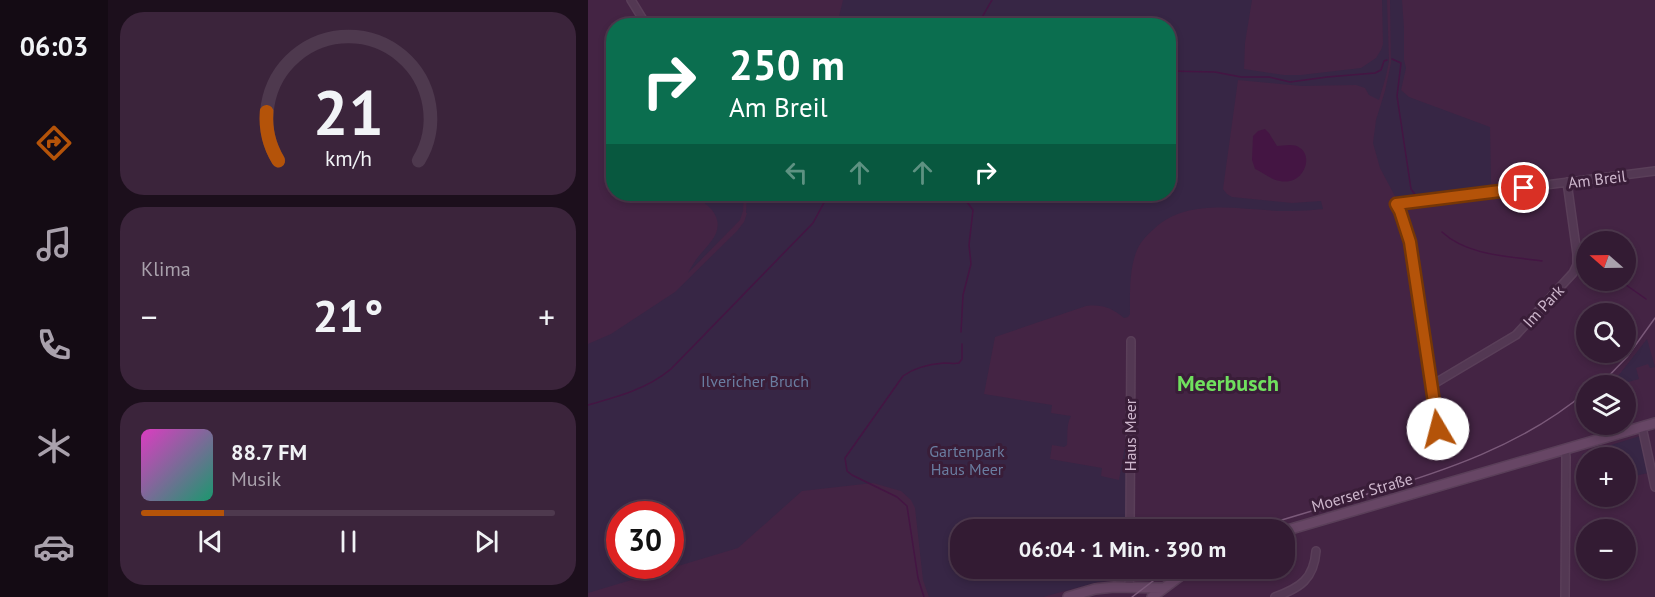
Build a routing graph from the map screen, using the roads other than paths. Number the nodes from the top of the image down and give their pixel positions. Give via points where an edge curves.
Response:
1 (631, 0) edge
2 (642, 18) edge
3 (1655, 171) edge
4 (1567, 182) junction
5 (1131, 341) dead end
6 (1432, 385) junction
7 (1655, 423) edge
8 (1642, 427) junction
9 (1441, 447) dead end
10 (1565, 450) junction
11 (1655, 487) edge
12 (1130, 519) edge
13 (1295, 528) edge
14 (1316, 551) dead end
15 (1175, 579) edge
16 (1162, 588) junction
17 (1136, 591) edge
18 (1293, 594) edge
19 (1068, 597) edge
20 (1152, 597) edge
21 (1275, 597) edge
22 (1565, 597) edge

1 - 2 street
3 - 4 street, Am Breil
4 - 6 street, Im Park via 1577,254 1573,273 1516,335
4 - 6 street, Am Breil via 1396,204 1410,242
5 - 12 street, Haus Meer
6 - 9 street
7 - 8 main road, Moerser Straße
8 - 10 main road, Moerser Straße
8 - 11 street
10 - 13 main road, Moerser Straße
10 - 22 street
14 - 18 street via 1306,580
15 - 16 main road
16 - 17 main road
16 - 20 main road
17 - 19 main road via 1104,588
18 - 21 street

